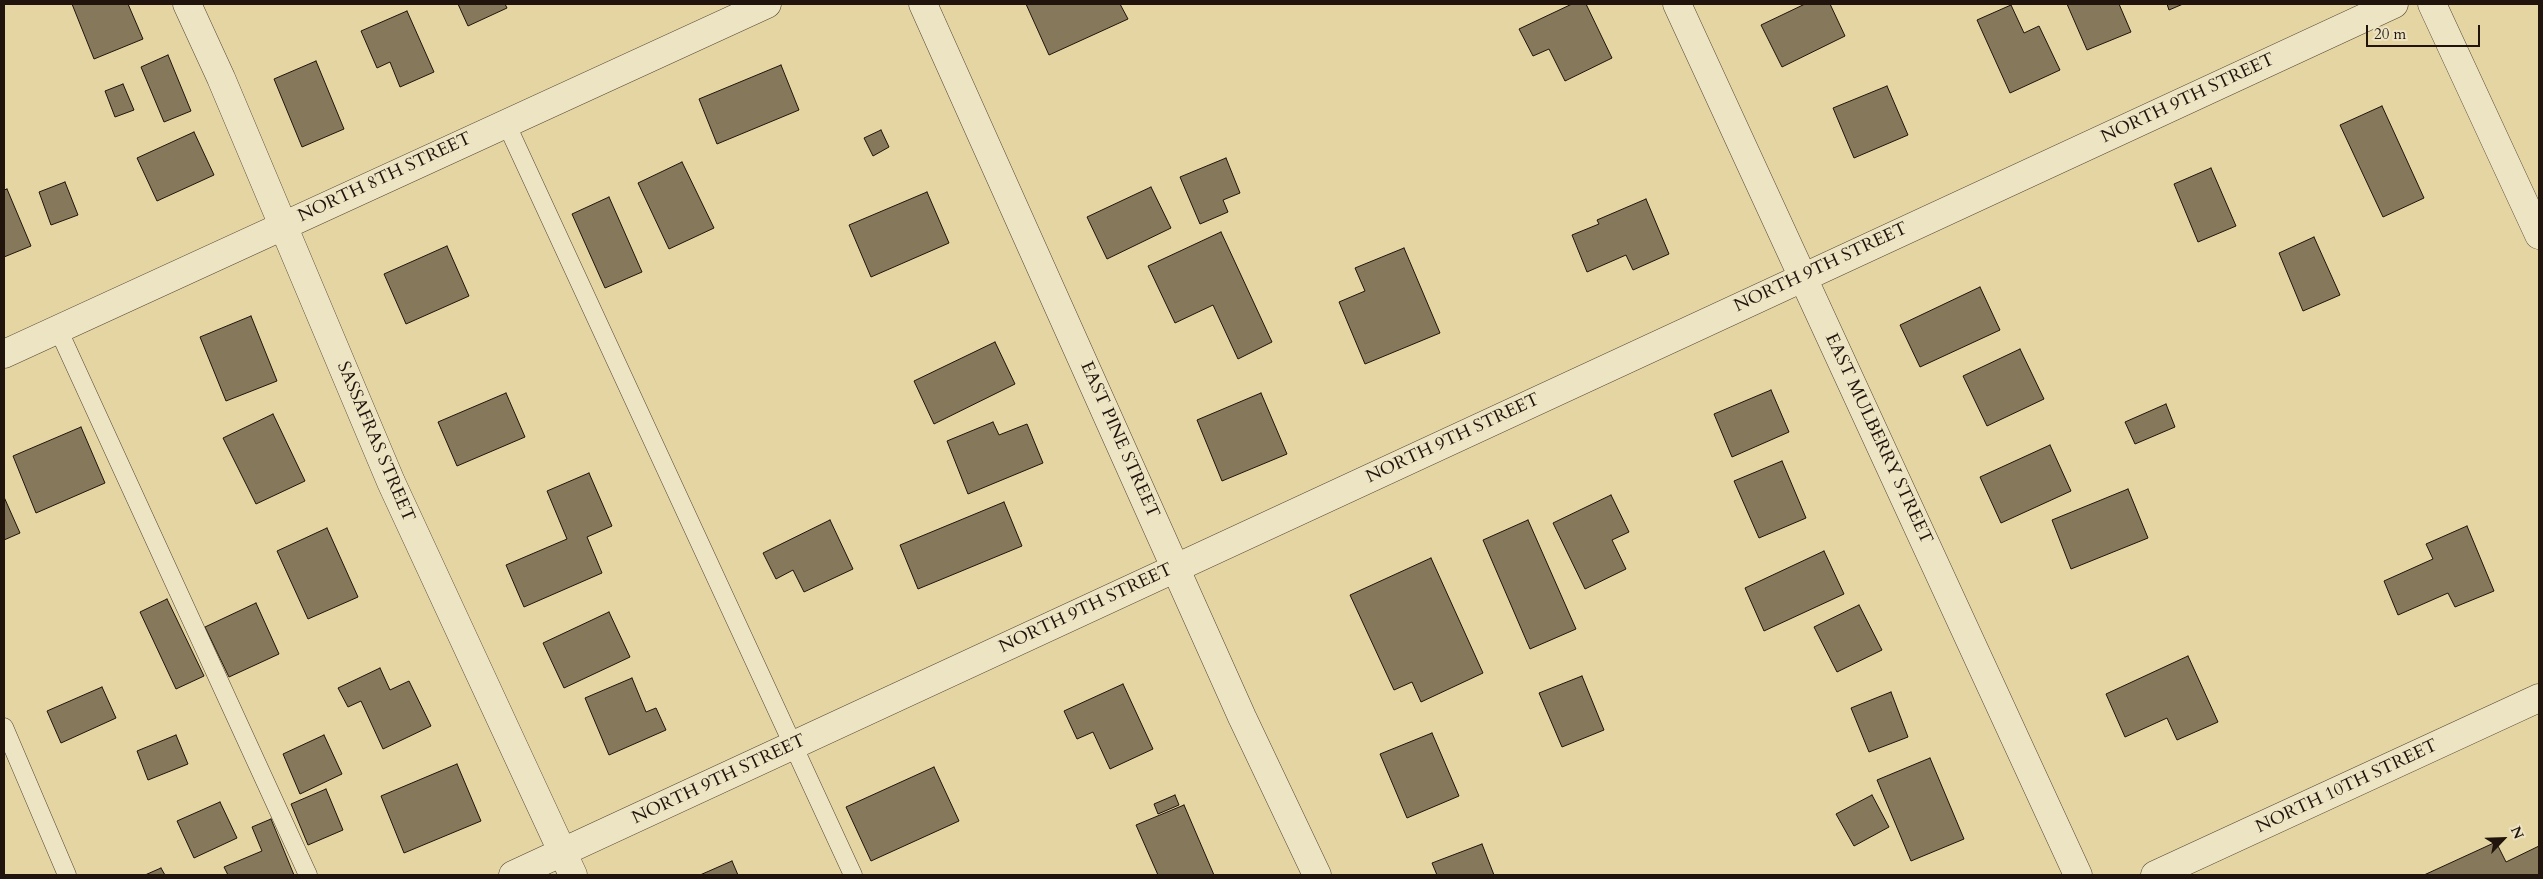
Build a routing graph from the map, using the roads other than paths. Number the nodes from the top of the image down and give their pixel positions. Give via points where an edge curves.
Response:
1 (188, 4) edge
2 (767, 4) edge
3 (924, 4) edge
4 (1677, 4) edge
5 (2394, 4) edge
6 (2432, 4) edge
7 (506, 123) junction
8 (283, 224) junction
9 (2539, 235) edge
10 (1803, 276) junction
11 (58, 329) junction
12 (4, 354) edge
13 (1176, 567) junction
14 (2539, 698) edge
15 (4, 727) edge
16 (792, 746) junction
17 (567, 864) edge
18 (67, 875) edge
19 (308, 875) edge
20 (513, 875) edge
21 (853, 875) edge
22 (1317, 875) edge
23 (2078, 875) edge
24 (2155, 875) edge

1 - 8 street, SASSAFRAS STREET
2 - 7 street, NORTH 8TH STREET
3 - 13 street, EAST PINE STREET
4 - 10 street, EAST MULBERRY STREET
5 - 10 street, NORTH 9TH STREET
6 - 9 street
7 - 8 street, NORTH 8TH STREET
7 - 16 lane
8 - 11 street, NORTH 8TH STREET
8 - 17 street, SASSAFRAS STREET via 391,482
10 - 13 street, NORTH 9TH STREET
10 - 23 street, EAST MULBERRY STREET
11 - 12 street, NORTH 8TH STREET
11 - 19 lane
13 - 16 street, NORTH 9TH STREET
13 - 22 street, EAST PINE STREET
14 - 24 street, NORTH 10TH STREET
15 - 18 lane
16 - 17 street, NORTH 9TH STREET
16 - 21 lane
17 - 20 street, NORTH 9TH STREET

